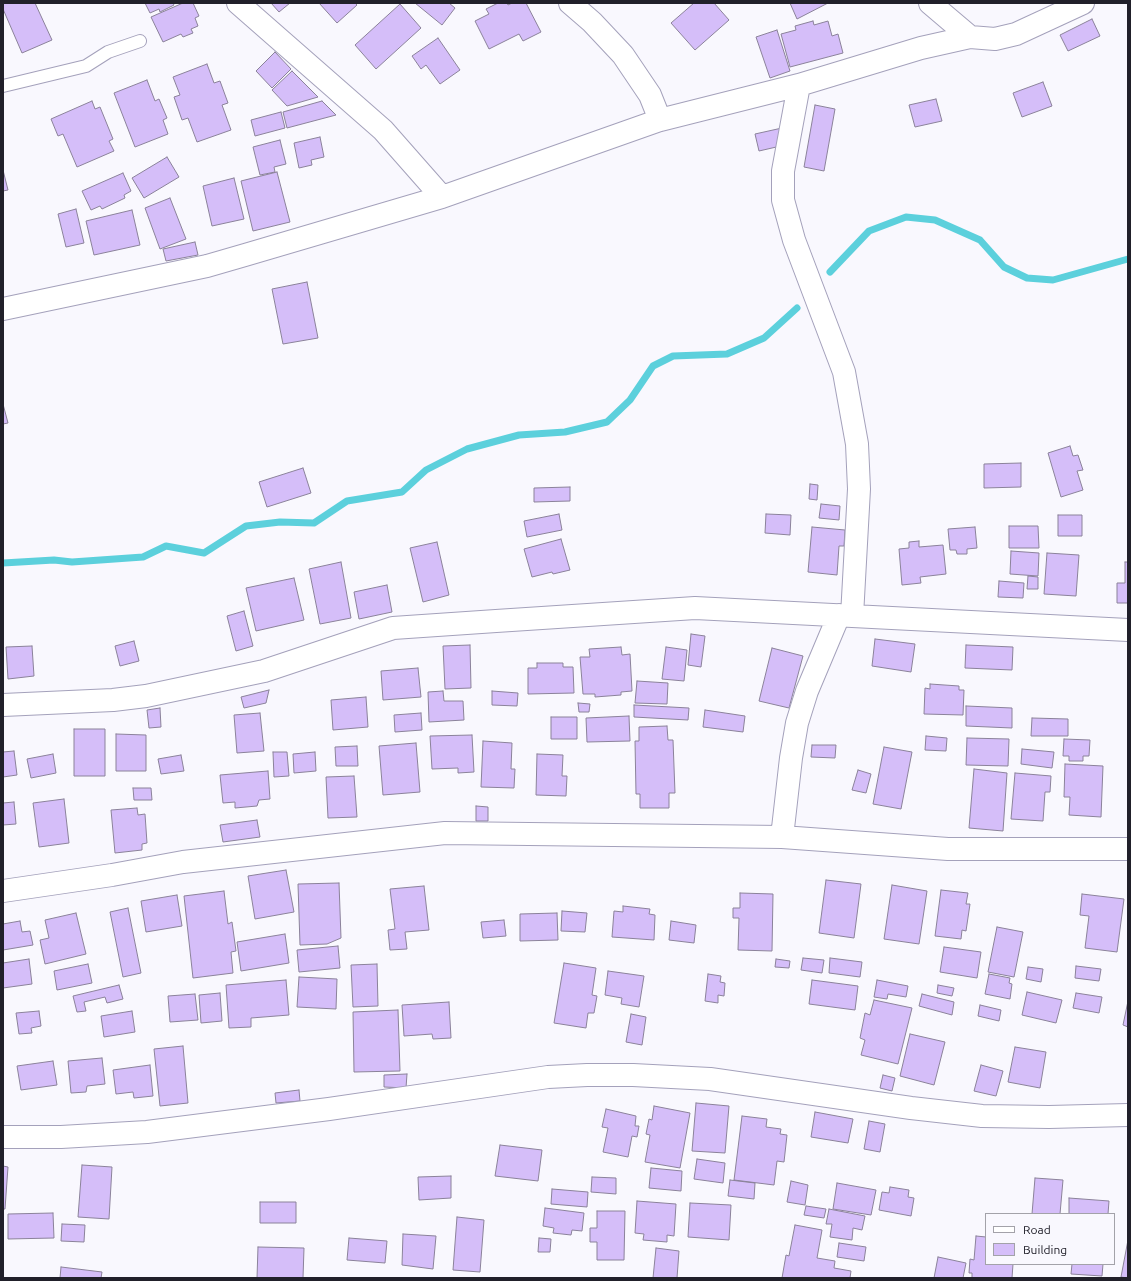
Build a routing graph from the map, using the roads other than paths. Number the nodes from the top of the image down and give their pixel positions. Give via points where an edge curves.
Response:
1 (238, 3) edge
2 (570, 3) edge
3 (930, 3) edge
4 (1083, 3) edge
5 (970, 36) junction
6 (140, 41) dead end
7 (799, 85) junction
8 (3, 86) edge
9 (660, 120) junction
10 (442, 197) junction
11 (3, 309) edge
12 (846, 616) junction
13 (1128, 630) edge
14 (3, 706) edge
15 (782, 837) junction
16 (1128, 849) edge
17 (3, 892) edge
18 (1128, 1115) edge
19 (3, 1137) edge

1 - 10 street via 383,130
2 - 9 street via 623,55 650,95
3 - 5 street
4 - 5 street via 1016,34 995,39
5 - 7 street
6 - 8 lane via 108,52 86,66
7 - 9 street
7 - 12 street via 783,171 783,200 794,240 844,372 857,444 859,489
9 - 10 street
10 - 11 street via 207,266
12 - 13 street
12 - 14 street via 695,608 393,628 264,671 146,696
12 - 15 street via 807,691 797,723
15 - 16 street via 948,849
15 - 17 street via 445,833 183,862
18 - 19 street via 1049,1118 982,1116 710,1080 587,1074 548,1077 147,1132 61,1137

